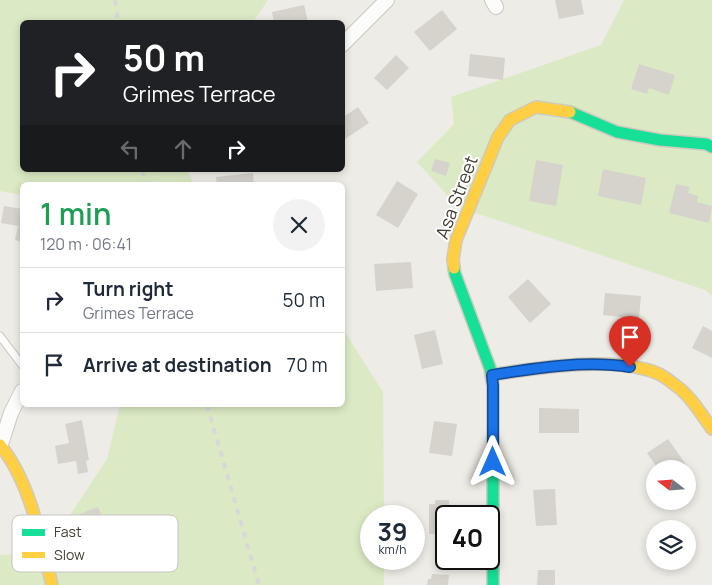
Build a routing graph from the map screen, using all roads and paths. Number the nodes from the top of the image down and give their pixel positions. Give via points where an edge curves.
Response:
1 (387, 0) edge
2 (345, 42) edge
3 (712, 147) edge
4 (0, 336) edge
5 (20, 362) edge
6 (492, 375) junction
7 (20, 395) edge
8 (712, 429) edge
9 (0, 445) edge
10 (32, 515) edge
11 (49, 572) edge
12 (52, 585) edge
13 (493, 585) edge

1 - 2 street
3 - 6 street, Asa Street via 617,132 566,110 536,107 510,120 498,137 456,240 453,259 455,274
4 - 5 lane
6 - 8 street via 539,368 614,364 646,369 688,397
6 - 13 street, Asa Street
7 - 9 street
9 - 10 street via 16,466
11 - 12 street

